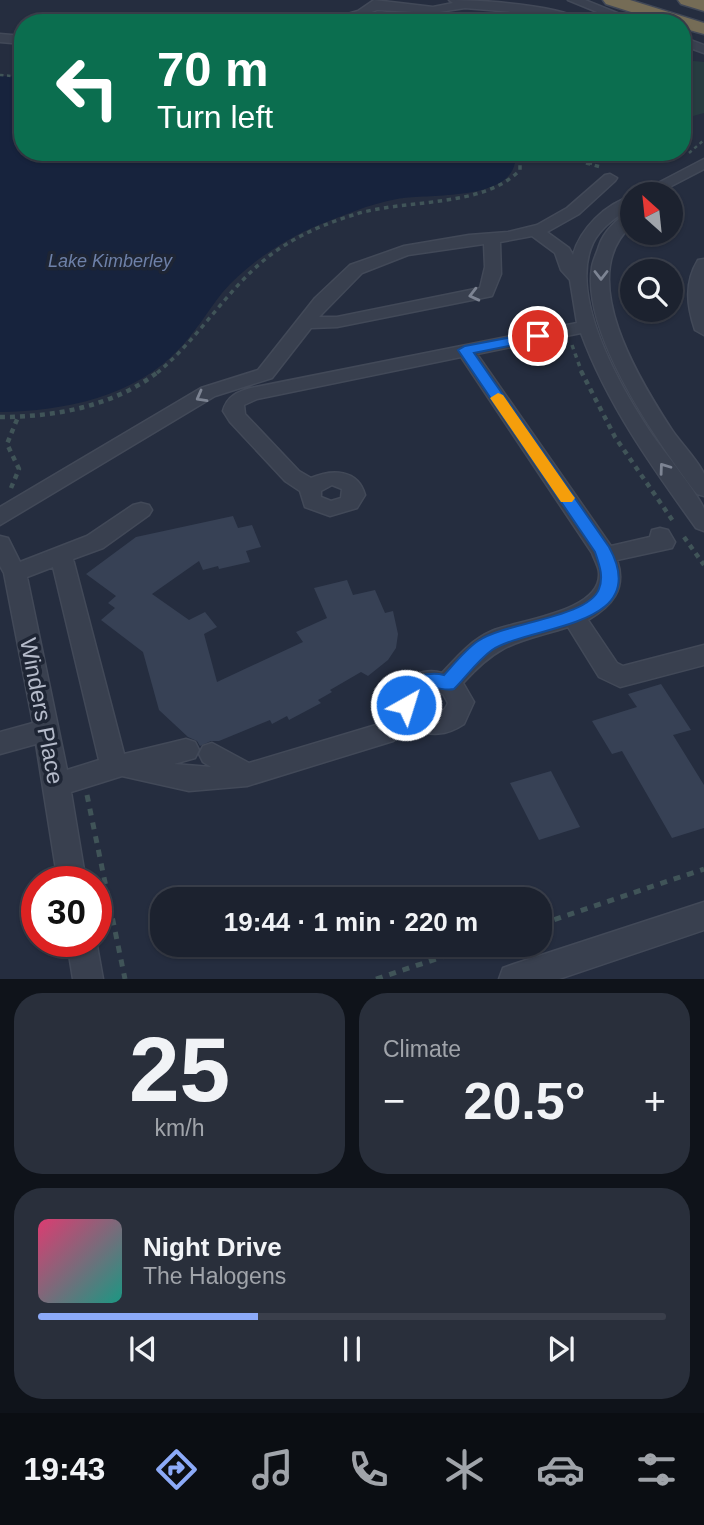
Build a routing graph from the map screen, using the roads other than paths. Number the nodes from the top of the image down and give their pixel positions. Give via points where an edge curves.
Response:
1 (574, 0) edge
2 (612, 0) edge
3 (687, 0) edge
4 (379, 3) edge
5 (460, 3) edge
6 (704, 6) edge
7 (359, 14) edge
8 (556, 14) edge
9 (612, 14) edge
10 (656, 14) edge
11 (704, 163) edge
12 (610, 174) road end
13 (704, 176) edge
14 (668, 182) edge
15 (683, 187) edge
16 (620, 208) edge
17 (612, 213) junction
18 (552, 224) junction
19 (620, 229) edge
20 (535, 230) junction
21 (491, 239) junction
22 (704, 264) edge
23 (578, 280) junction
24 (307, 323) junction
25 (589, 326) junction
26 (704, 330) edge
27 (465, 350) junction
28 (311, 488) dead end
29 (704, 489) edge
30 (141, 510) dead end
31 (0, 517) edge
32 (704, 523) edge
33 (660, 536) dead end
34 (0, 544) edge
35 (605, 555) junction
36 (61, 556) junction
37 (15, 573) junction
38 (573, 616) junction
39 (704, 655) edge
40 (447, 683) junction
41 (412, 716) junction
42 (47, 730) junction
43 (0, 743) edge
44 (118, 766) junction
45 (247, 775) junction
46 (57, 783) junction
47 (70, 866) edge
48 (704, 916) edge
49 (84, 957) edge
50 (88, 979) edge
51 (514, 979) edge

1 - 9 street
2 - 10 highway
3 - 6 highway
4 - 5 street via 433,10
4 - 7 street
5 - 8 street
11 - 14 street
12 - 18 street via 573,211
13 - 15 street
16 - 17 street
17 - 18 street via 596,216 576,229
17 - 23 street via 584,244
18 - 20 street
19 -> 29 street via 601,261 599,278 607,315 642,401
20 - 21 street
20 - 23 street via 563,251
21 - 24 street via 412,250 369,262 338,283
21 -> 24 street via 491,285 484,294 337,322
22 - 26 street via 696,300
23 - 25 street
24 -> 31 street via 265,374 205,393
25 - 27 street
32 -> 25 street via 639,434 607,376
27 - 28 street via 251,394 234,402 234,414 255,438 292,476
27 - 35 street
30 - 36 street via 105,537
33 - 35 street via 664,542
34 - 37 street, Winders Place
35 - 38 street via 610,574 607,591 592,608
36 - 37 street
36 - 44 street
37 - 42 street, Winders Place
38 - 39 street via 606,667 620,677
38 - 40 street via 484,646
40 - 41 street via 427,680 410,689 406,705
40 - 41 street via 461,702 455,717 436,725
41 - 45 street via 384,733
42 - 43 street
42 - 46 street, Winders Place
44 - 45 street via 189,779
44 - 45 street via 199,752
44 - 46 street
46 - 47 street, Winders Place
48 - 51 street
49 - 50 street

